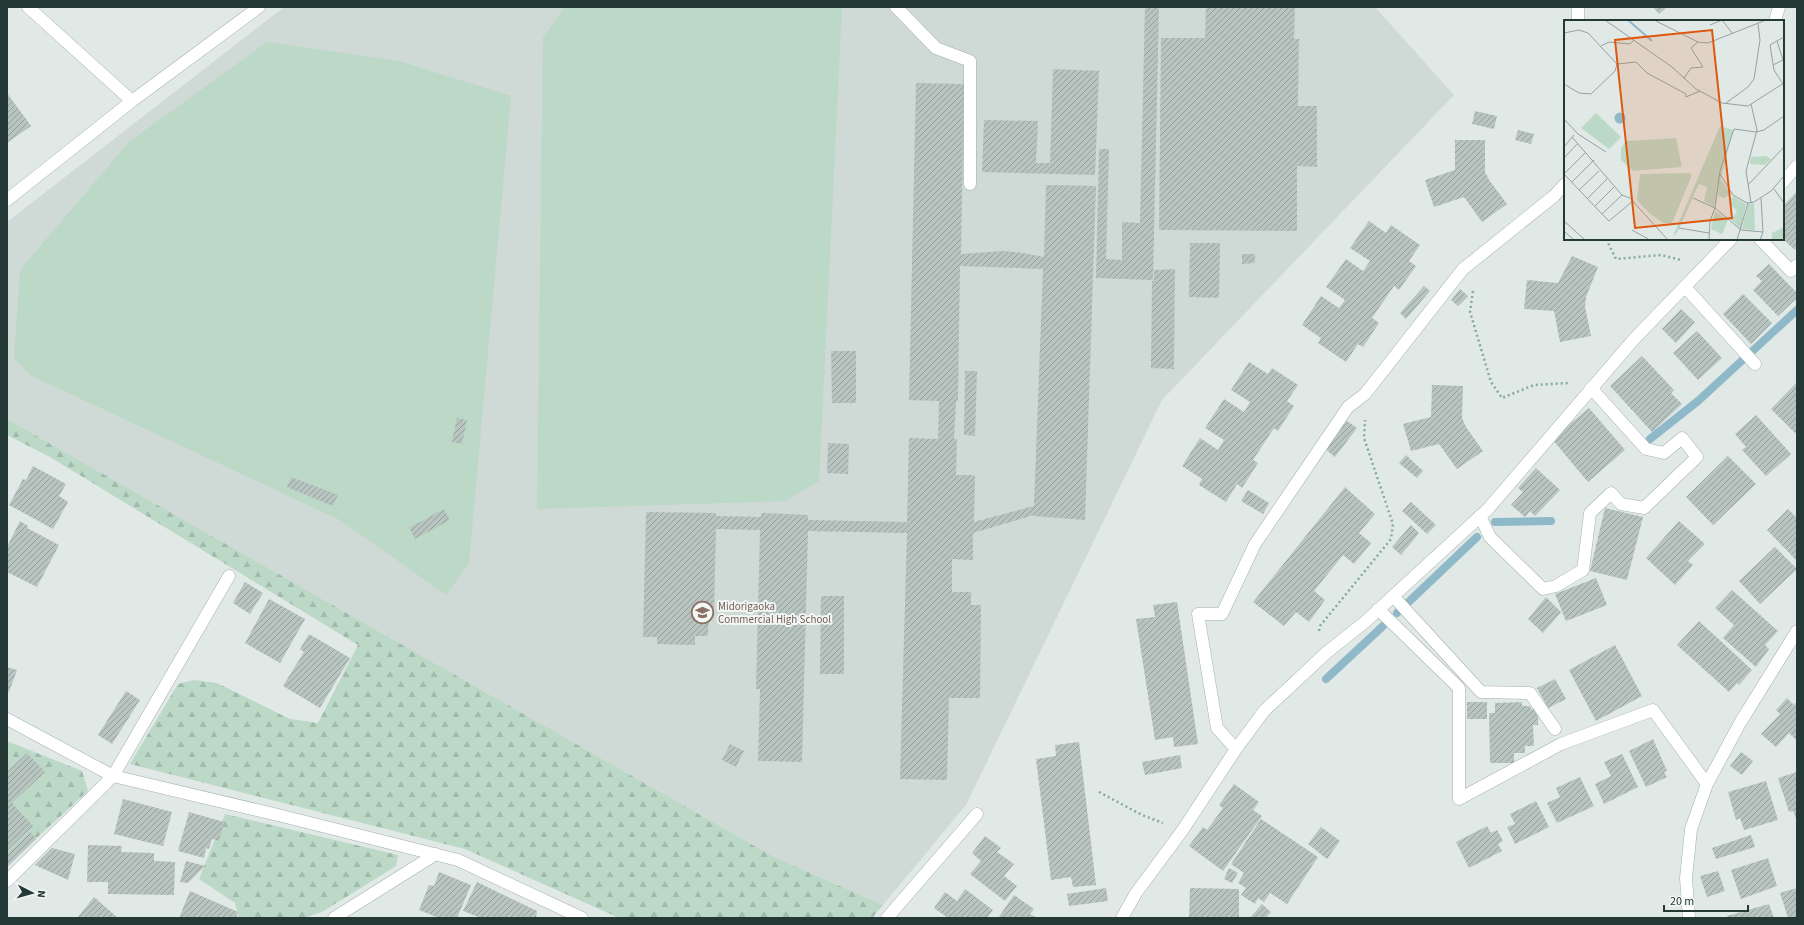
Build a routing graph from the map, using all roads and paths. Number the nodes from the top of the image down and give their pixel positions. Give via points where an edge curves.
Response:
1 (28, 7) edge
2 (260, 7) edge
3 (896, 7) edge
4 (1578, 7) edge
5 (1779, 7) edge
6 (1578, 20) edge
7 (1775, 20) edge
8 (132, 101) junction
9 (1797, 166) edge
10 (1784, 179) edge
11 (970, 184) dead end
12 (1564, 185) edge
13 (7, 200) edge
14 (1606, 240) edge
15 (1730, 240) edge
16 (1761, 240) edge
17 (1478, 259) junction
18 (1797, 265) edge
19 (1704, 266) junction
20 (1685, 287) junction
21 (1755, 364) dead end
22 (1588, 392) junction
23 (1365, 394) junction
24 (1480, 516) junction
25 (229, 576) dead end
26 (1393, 596) junction
27 (1378, 609) junction
28 (1797, 631) edge
29 (1326, 653) junction
30 (7, 719) edge
31 (1555, 729) dead end
32 (1236, 749) junction
33 (113, 776) junction
34 (1707, 784) junction
35 (1100, 792) dead end
36 (977, 814) dead end
37 (1182, 831) junction
38 (436, 854) junction
39 (7, 881) edge
40 (334, 918) edge
41 (582, 918) edge
42 (888, 918) edge
43 (1122, 918) edge
44 (1689, 918) edge

1 - 8 street
2 - 8 street
3 - 11 street via 936,48 970,61
4 - 6 street
5 - 7 street
8 - 13 street
9 - 10 street
12 - 17 street
14 - 19 path via 1616,259 1661,255
15 - 19 street
16 - 18 street via 1791,271
17 - 22 path via 1470,312 1491,382 1502,398 1534,385 1567,383
17 - 23 street via 1463,269
19 - 20 street
20 - 21 street
20 - 22 street via 1635,338
22 - 24 street
22 - 24 street via 1646,448 1664,453 1682,438 1697,457 1644,508 1621,504 1611,494 1590,513 1583,570 1556,586 1543,590 1490,537
23 - 29 path via 1364,438 1393,524 1391,539 1320,626 1318,639
23 - 32 street via 1348,407 1255,544 1222,614 1198,614 1216,728
24 - 26 street
25 - 33 street
26 - 27 street
26 - 31 street via 1482,692 1530,693
27 - 29 street via 1366,622
27 - 34 street via 1459,688 1458,799 1561,744 1653,710
28 - 34 street via 1740,723
29 - 32 street via 1264,711
30 - 33 street
32 - 37 street
33 - 38 street
33 - 39 street
34 - 44 street via 1691,829 1686,878
35 - 37 path via 1142,815
36 - 42 street
37 - 43 street via 1136,893
38 - 40 street
38 - 41 street via 458,860

